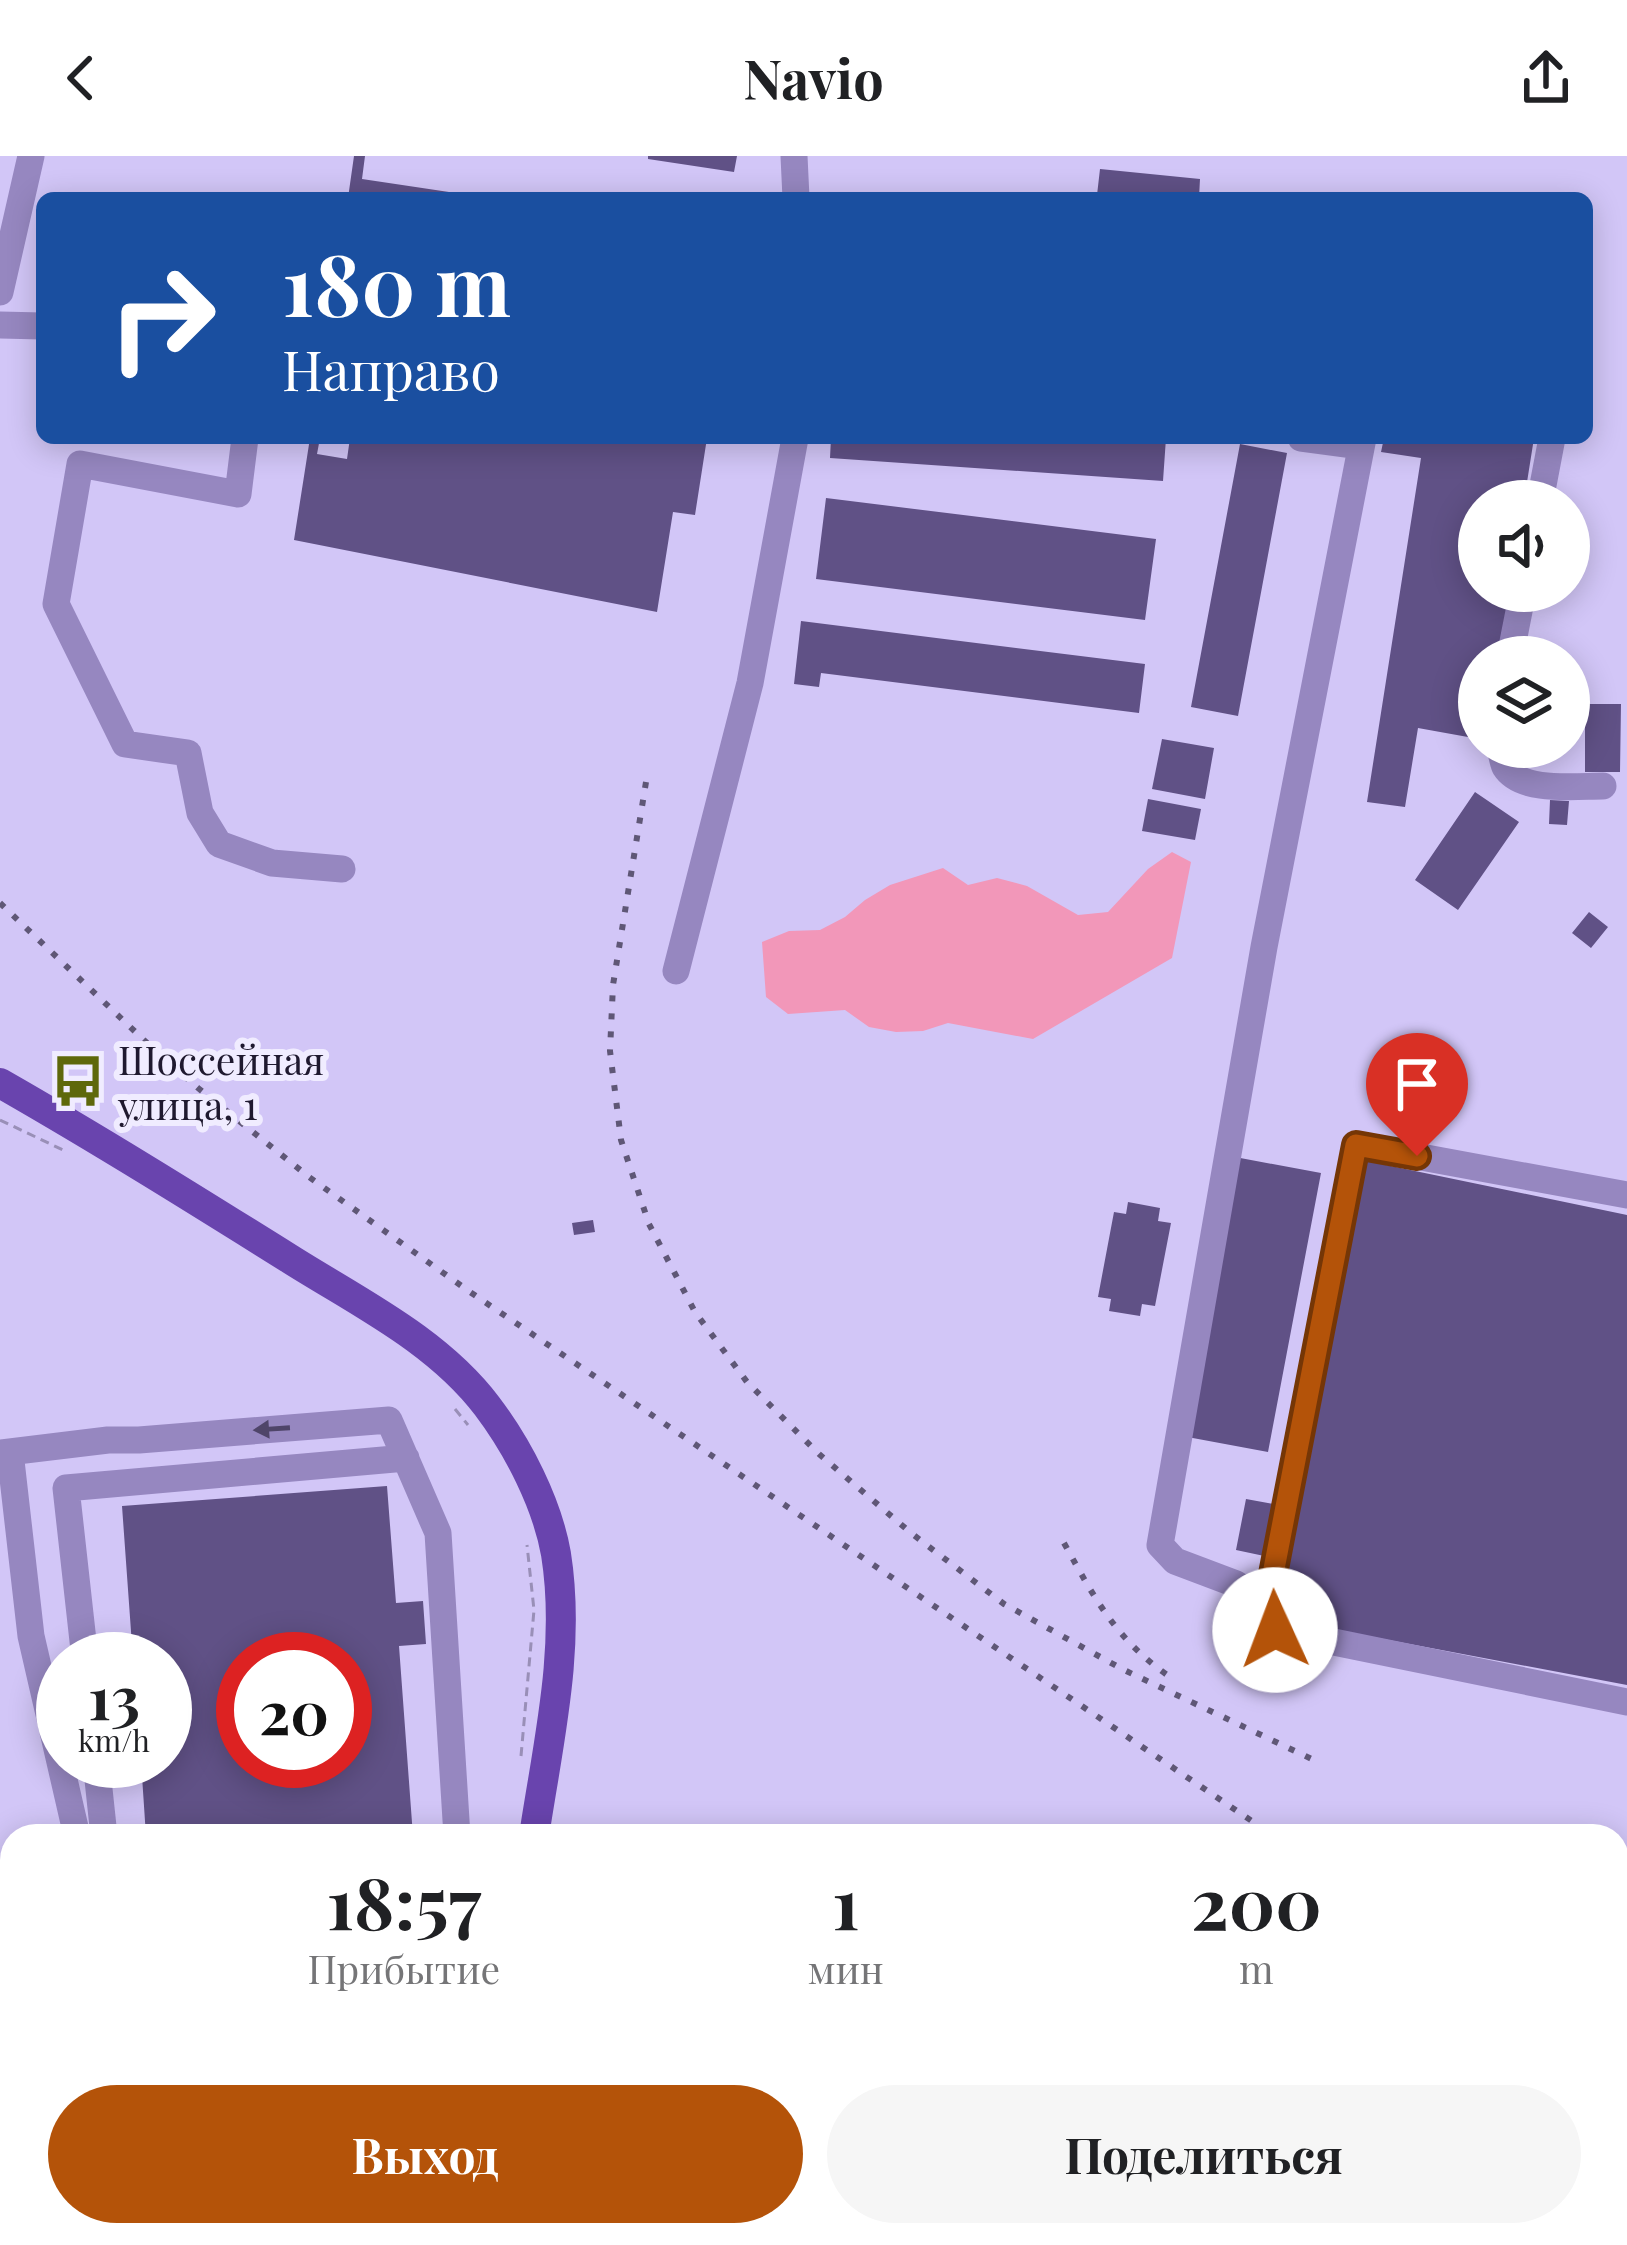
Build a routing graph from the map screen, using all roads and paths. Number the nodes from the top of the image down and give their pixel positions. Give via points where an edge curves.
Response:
1 (31, 156) edge
2 (794, 156) edge
3 (796, 192) edge
4 (0, 292) edge
5 (0, 325) edge
6 (36, 326) edge
7 (244, 444) edge
8 (794, 444) edge
9 (1362, 444) edge
10 (1551, 444) edge
11 (1544, 480) edge
12 (1506, 768) edge
13 (1603, 786) dead end
14 (341, 869) dead end
15 (676, 971) dead end
16 (0, 1083) edge
17 (1627, 1195) edge
18 (5, 1452) edge
19 (406, 1458) junction
20 (1267, 1605) junction
21 (82, 1632) edge
22 (1627, 1702) edge
23 (99, 1788) edge
24 (74, 1824) edge
25 (103, 1824) edge
26 (457, 1824) edge
27 (536, 1824) edge

1 - 4 street
2 - 3 street
5 - 6 street
7 - 14 street via 238,494 80,464 56,604 125,743 188,753 200,813 219,844 272,863
8 - 15 street via 750,683
9 - 20 street via 1160,1545 1174,1561
10 - 11 street
12 - 13 street via 1540,785
16 - 27 main road via 417,1338 486,1405 540,1501 555,1551 560,1671
17 - 20 street via 1356,1145
19 -> 18 street via 389,1420
18 - 24 street via 31,1636
19 - 21 street via 66,1488
19 - 26 street via 438,1533
20 - 22 street via 1275,1630
23 - 25 street

